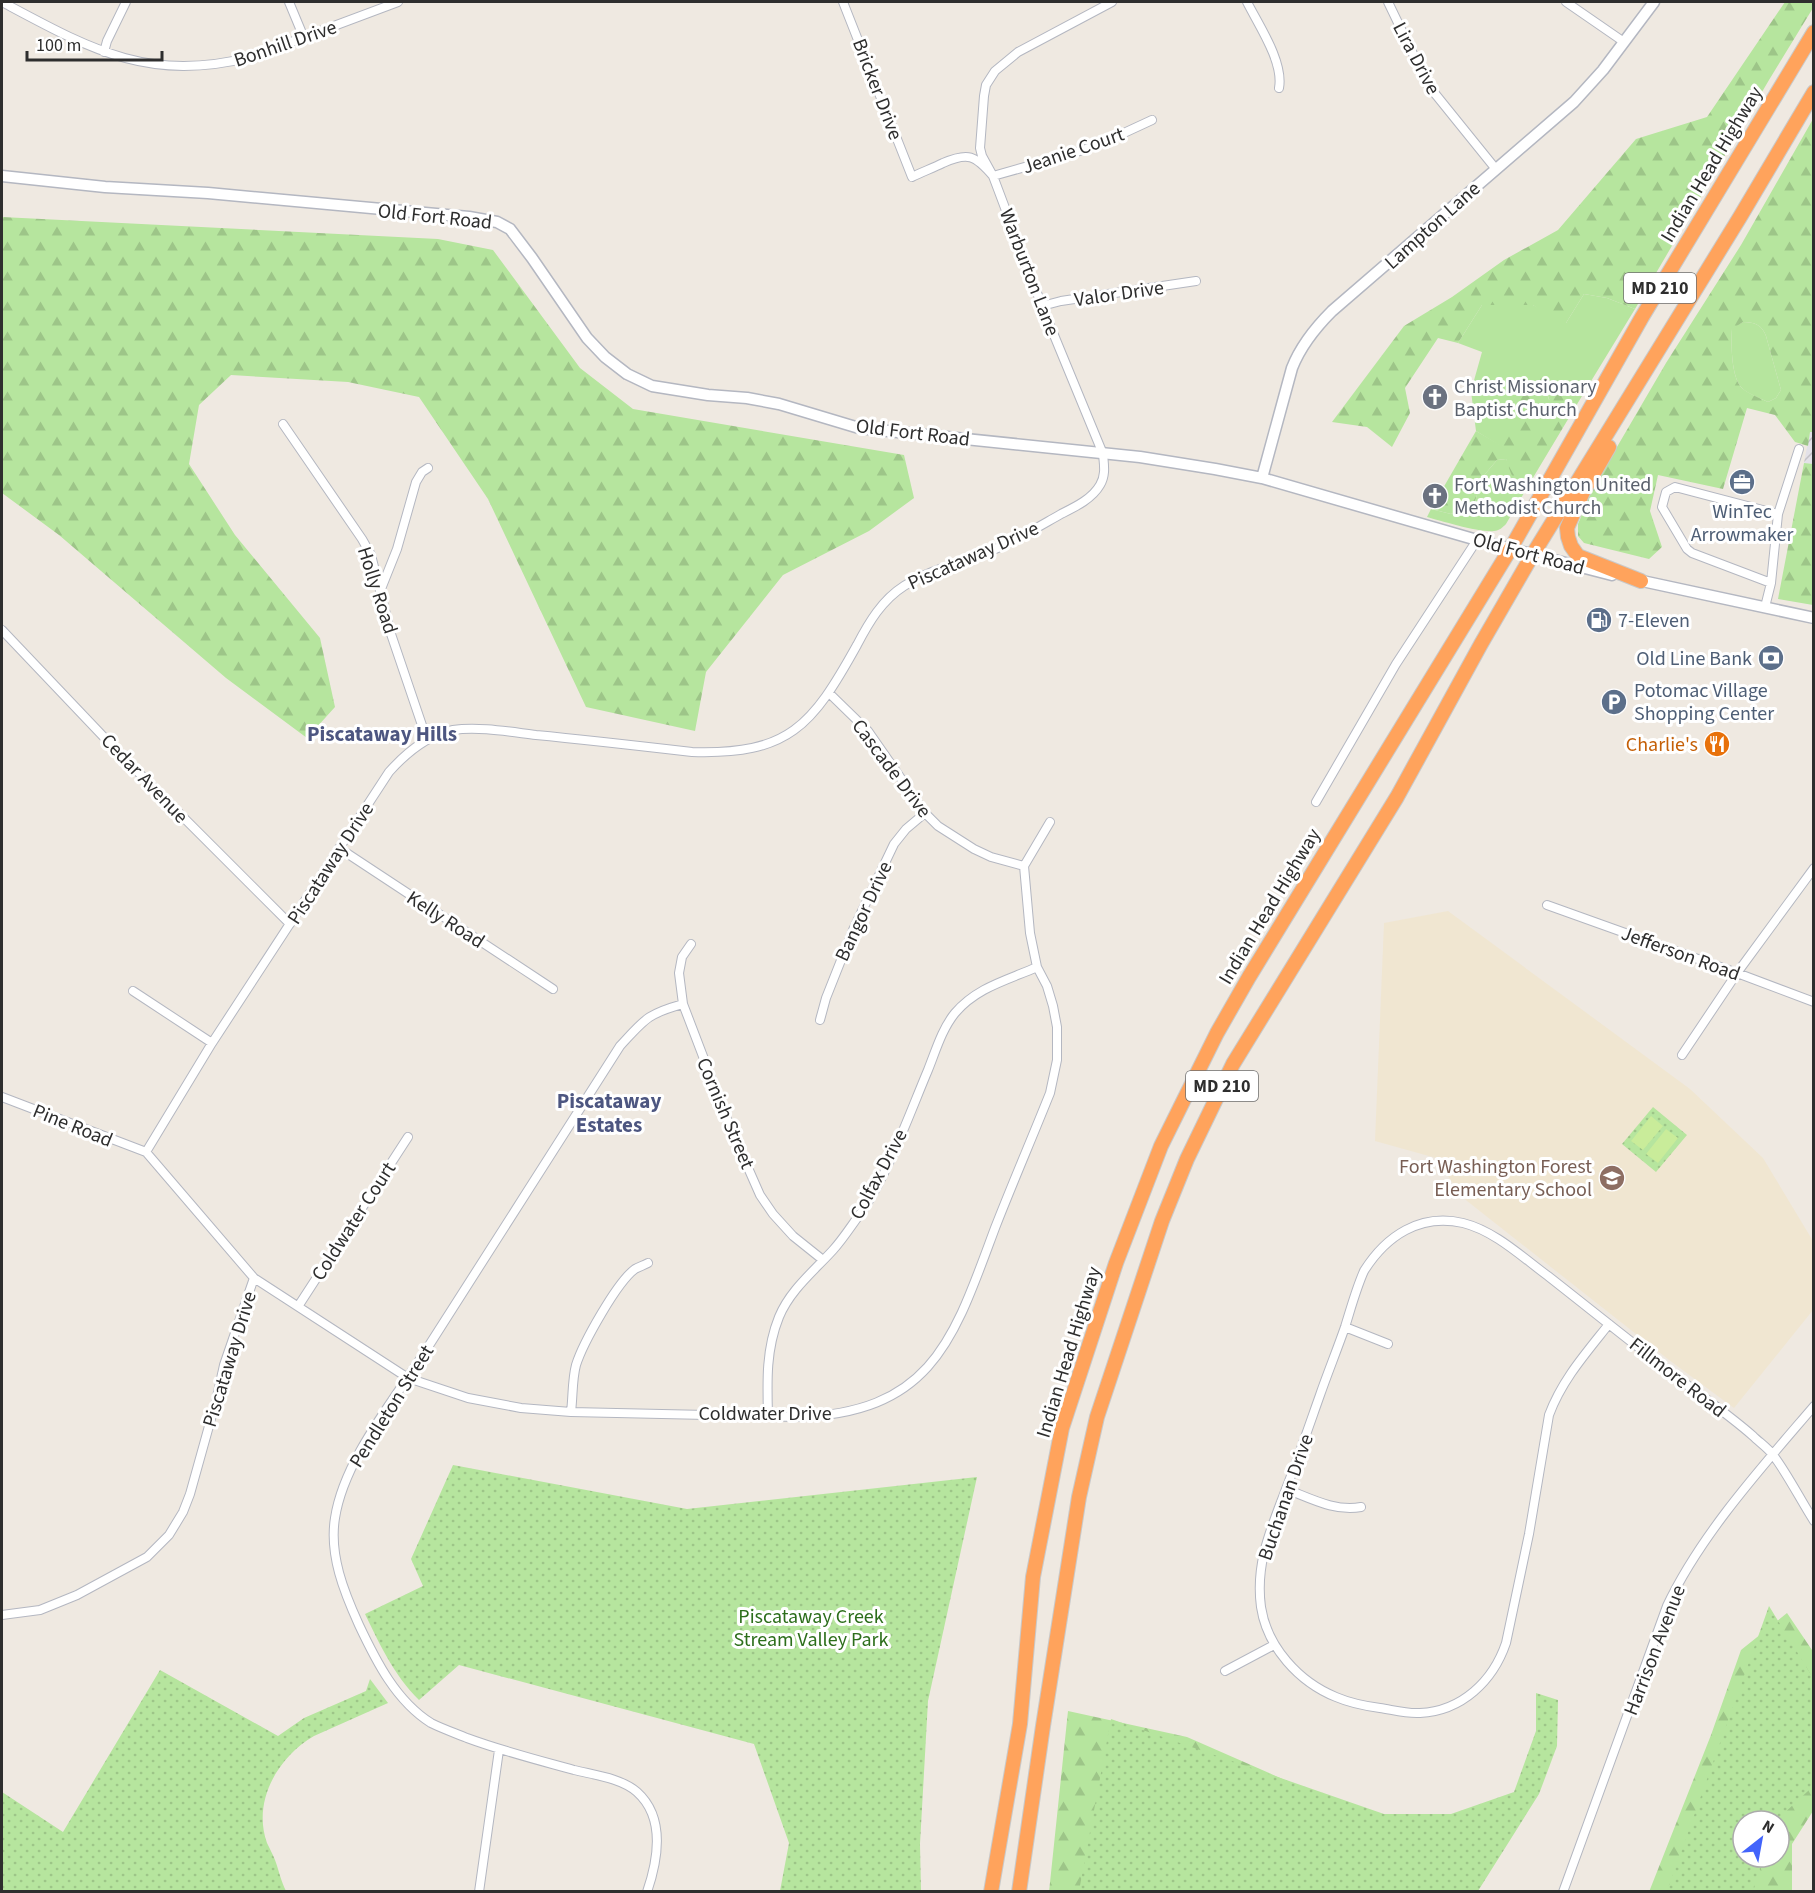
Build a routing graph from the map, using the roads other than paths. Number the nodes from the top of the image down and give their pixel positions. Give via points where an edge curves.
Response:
1 (2, 2) edge
2 (126, 2) edge
3 (289, 2) edge
4 (398, 2) edge
5 (855, 2) edge
6 (1112, 2) edge
7 (1247, 2) edge
8 (1388, 2) edge
9 (1566, 2) edge
10 (1654, 2) edge
11 (844, 4) edge
12 (1814, 32) edge
13 (304, 38) junction
14 (1624, 42) junction
15 (104, 52) junction
16 (1279, 87) dead end
17 (1814, 92) edge
18 (1152, 120) dead end
19 (1496, 168) junction
20 (2, 176) edge
21 (993, 176) junction
22 (912, 177) joint
23 (1196, 281) dead end
24 (1042, 306) junction
25 (1648, 367) junction
26 (283, 424) dead end
27 (1799, 449) dead end
28 (1103, 454) junction
29 (428, 468) dead end
30 (1262, 478) junction
31 (1778, 514) junction
32 (1476, 540) junction
33 (1511, 548) junction
34 (1533, 554) junction
35 (1641, 581) junction
36 (1771, 583) junction
37 (381, 589) junction
38 (1765, 607) junction
39 (1814, 618) edge
40 (2, 630) edge
41 (829, 693) junction
42 (427, 740) junction
43 (1316, 802) dead end
44 (925, 813) junction
45 (1050, 822) dead end
46 (339, 848) junction
47 (1024, 866) junction
48 (1814, 868) edge
49 (1548, 905) dead end
50 (290, 924) junction
51 (691, 944) dead end
52 (1037, 967) junction
53 (1737, 973) junction
54 (553, 989) dead end
55 (133, 991) dead end
56 (1814, 1002) edge
57 (683, 1004) junction
58 (820, 1020) dead end
59 (212, 1043) junction
60 (1682, 1055) dead end
61 (2, 1097) edge
62 (408, 1137) dead end
63 (146, 1152) junction
64 (1519, 1254) joint
65 (823, 1260) junction
66 (648, 1263) dead end
67 (254, 1278) junction
68 (299, 1305) junction
69 (1609, 1324) junction
70 (1345, 1327) junction
71 (1388, 1344) dead end
72 (408, 1378) junction
73 (1814, 1406) edge
74 (571, 1412) junction
75 (768, 1415) junction
76 (1773, 1454) junction
77 (1286, 1489) junction
78 (1361, 1507) dead end
79 (1814, 1521) edge
80 (2, 1615) edge
81 (1275, 1645) junction
82 (1225, 1671) dead end
83 (499, 1750) junction
84 (479, 1892) edge
85 (647, 1892) edge
86 (991, 1892) edge
87 (1019, 1892) edge
88 (1563, 1892) edge

1 - 15 street, Bonhill Drive
2 - 15 street
3 - 13 street
4 - 13 street, Bonhill Drive
5 - 11 street
6 - 21 street via 1018,52 995,71 984,96 980,148
7 - 16 street via 1274,56
8 - 19 street, Lira Drive via 1428,85
9 - 14 street
10 - 14 main road, Lampton Lane
11 - 22 street, Bricker Drive
12 - 33 highway, Indian Head Highway / MD 210 via 1642,317
13 - 15 street, Bonhill Drive via 227,63 187,67 145,63
14 - 19 main road, Lampton Lane via 1574,102
17 - 25 highway, MD 210
18 - 21 street, Jeanie Court via 1098,145
19 - 30 main road, Lampton Lane via 1332,311 1307,339 1292,368
20 - 28 main road, Old Fort Road via 497,222 510,229 587,338 627,374 652,386 779,404 859,428
21 - 22 street, Warburton Lane via 972,157 961,156
21 - 24 street, Warburton Lane
23 - 24 street, Valor Drive
24 - 28 street, Warburton Lane
25 - 34 highway, MD 210
25 - 35 highway via 1568,528 1571,546 1578,556
26 - 37 street, Holly Road via 362,539
27 - 31 street
28 - 30 main road, Old Fort Road via 1176,461
28 - 41 street, Piscataway Drive via 1103,479 1095,493 1082,502 1014,541 924,575 896,592 870,620
29 - 37 street via 416,482
30 - 32 main road, Old Fort Road
31 - 36 street
31 - 36 street via 1675,487 1666,492 1662,502 1692,553
32 - 33 main road, Old Fort Road
32 - 43 street via 1396,664
33 - 34 main road, Old Fort Road
33 - 86 highway, Indian Head Highway / MD 210 via 1217,1034 1161,1146 1138,1203 1077,1379 1058,1448 1034,1577 1020,1724
34 - 35 main road, Old Fort Road
34 - 87 highway, MD 210 via 1397,797 1233,1064 1162,1221 1097,1417 1082,1486
35 - 38 main road, Old Fort Road
36 - 38 street
37 - 42 street, Holly Road via 391,634
38 - 39 main road, Old Fort Road
40 - 50 street, Cedar Avenue
41 - 42 street, Piscataway Drive via 806,721 783,738 722,753 500,731 454,730
41 - 44 street, Cascade Drive via 868,731
42 - 46 street, Piscataway Drive via 389,772
44 - 47 street, Cascade Drive via 974,849
44 - 58 street, Bangor Drive via 894,844 853,930
45 - 47 street
46 - 50 street, Piscataway Drive
46 - 54 street, Kelly Road
47 - 52 street, Coldwater Drive
48 - 53 street
49 - 53 street, Jefferson Road
50 - 59 street, Piscataway Drive
51 - 57 street, Cornish Street via 682,957 679,973
52 - 65 street, Colfax Drive via 980,991 946,1024 890,1159 864,1207
52 - 75 street, Coldwater Drive via 1047,986 1057,1027 1057,1060 1050,1093 964,1310 944,1347 901,1390 877,1402 820,1416
53 - 56 street, Jefferson Road
53 - 60 street
55 - 59 street
57 - 65 street, Cornish Street via 729,1127 760,1195 793,1236
57 - 72 street, Pendleton Street via 654,1013 620,1046
59 - 63 street, Piscataway Drive
61 - 63 street, Pine Road
62 - 68 street, Coldwater Court
63 - 67 street, Piscataway Drive
64 - 69 street, Fillmore Road
64 - 70 street, Buchanan Drive via 1491,1234 1462,1222 1438,1221 1407,1229 1373,1256 1360,1280
65 - 75 street, Colfax Drive via 785,1304 775,1326 768,1358
66 - 74 street via 625,1280 582,1347
67 - 68 street, Coldwater Drive
67 - 80 street, Piscataway Drive via 224,1365 190,1494 169,1534 147,1557 77,1595 40,1610
68 - 72 street, Coldwater Drive
69 - 76 street, Fillmore Road
69 - 81 street, Buchanan Drive via 1571,1372 1549,1415 1506,1643 1502,1656 1481,1686 1441,1710 1420,1713 1369,1707 1321,1689 1292,1668
70 - 71 street
70 - 77 street, Buchanan Drive
72 - 74 street, Coldwater Drive via 491,1404
72 - 83 street, Pendleton Street via 364,1443 342,1489 333,1535 338,1568 377,1662 396,1690 432,1723
73 - 76 street, Harrison Avenue
74 - 75 street, Coldwater Drive
76 - 79 street, Fillmore Road
76 - 88 street, Harrison Avenue via 1677,1584
77 - 78 street via 1332,1506
77 - 81 street, Buchanan Drive via 1260,1567 1264,1624
81 - 82 street
83 - 84 street
83 - 85 street, Pendleton Street via 610,1779 636,1792 652,1816 657,1839 657,1861

